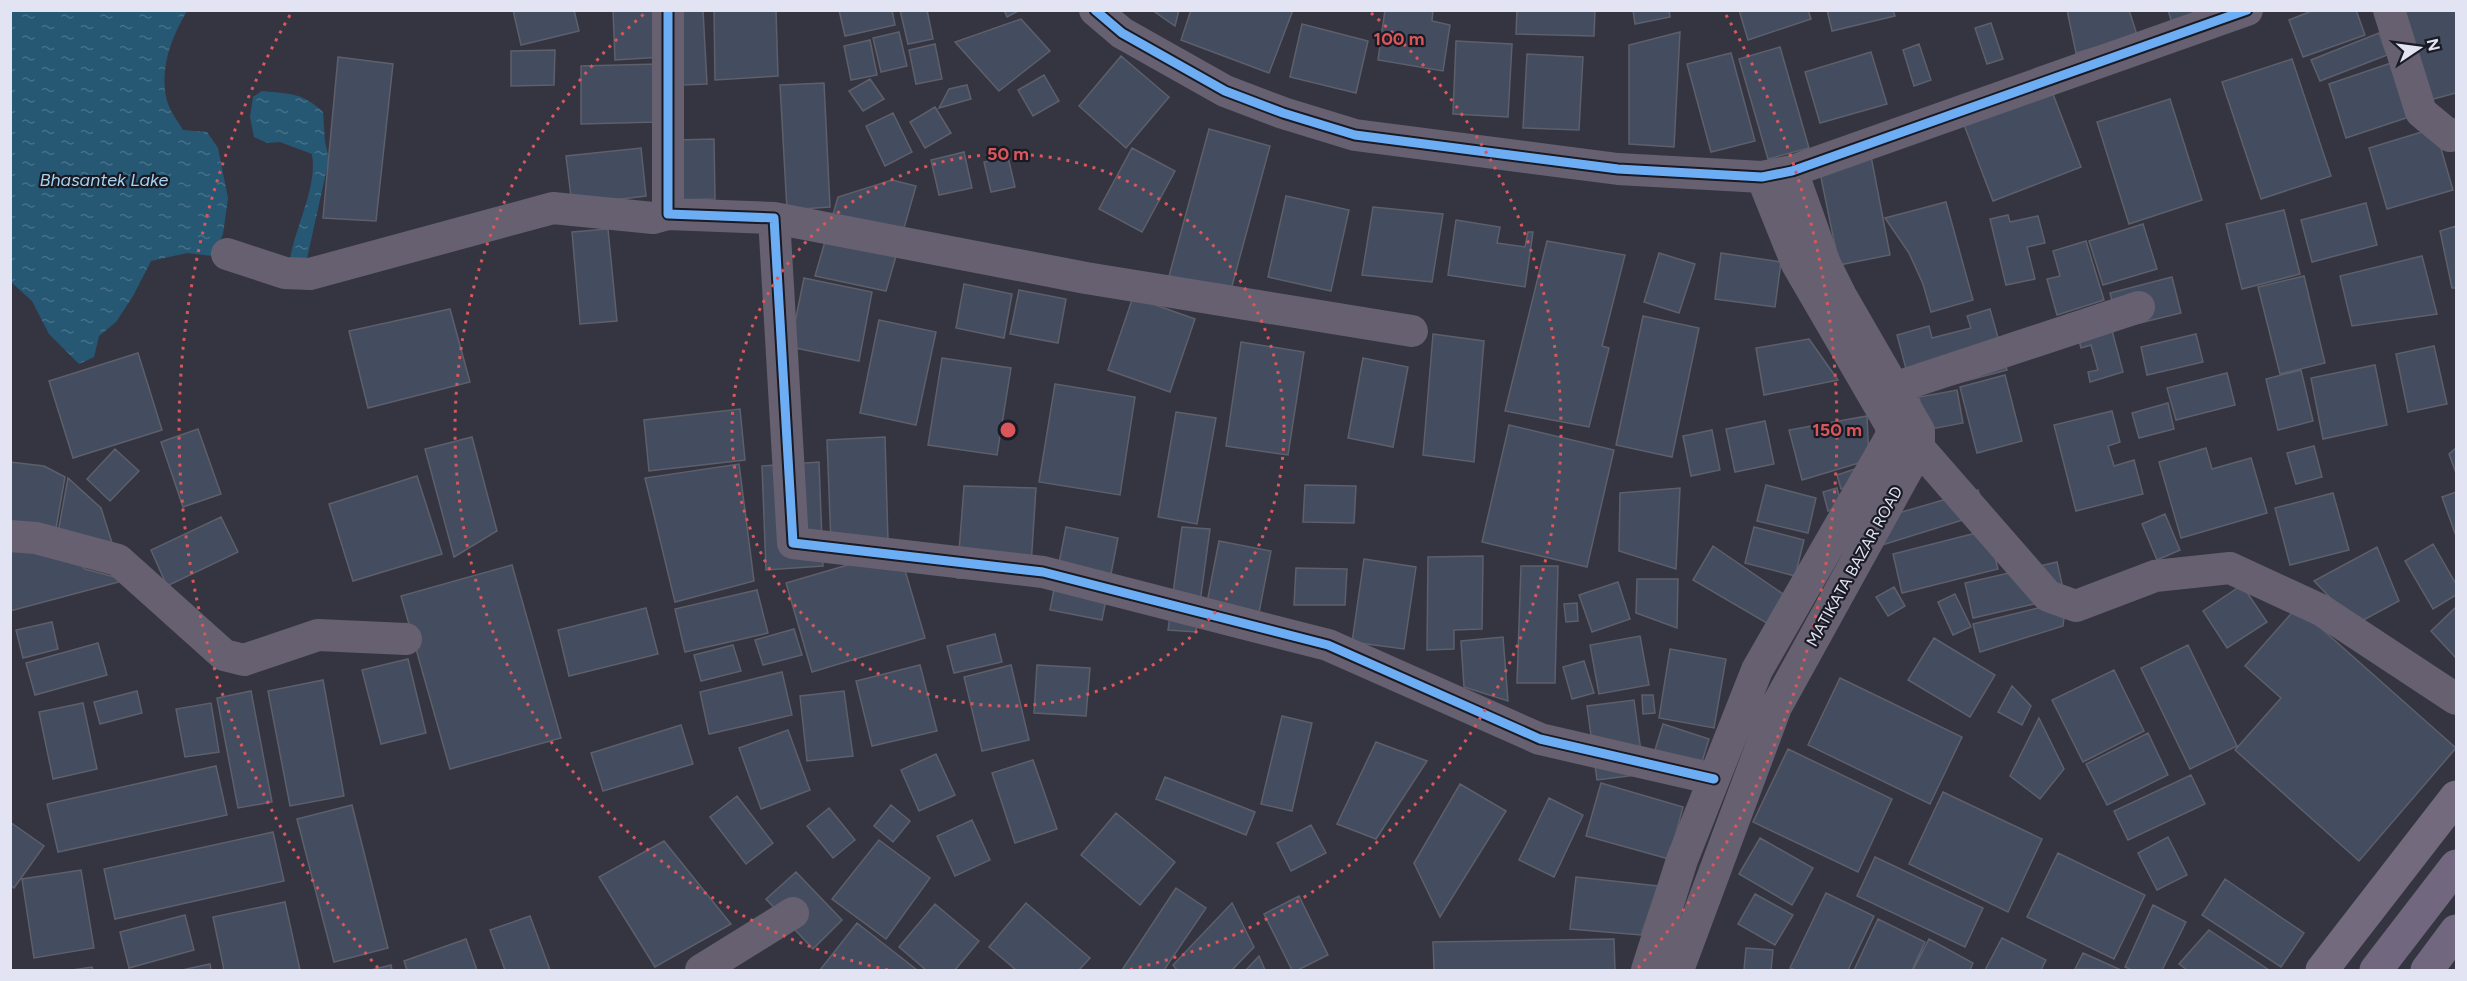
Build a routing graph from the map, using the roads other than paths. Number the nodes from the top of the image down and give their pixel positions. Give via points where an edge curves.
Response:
1 (668, 10) edge
2 (1095, 10) edge
3 (2247, 10) edge
4 (2389, 10) edge
5 (2457, 134) edge
6 (1792, 171) junction
7 (1762, 177) junction
8 (668, 214) junction
9 (774, 218) junction
10 (227, 254) dead end
11 (2139, 307) dead end
12 (1412, 331) dead end
13 (1894, 388) junction
14 (1919, 448) junction
15 (10, 536) edge
16 (406, 639) dead end
17 (2457, 699) edge
18 (1714, 779) junction
19 (2457, 797) edge
20 (2457, 866) edge
21 (793, 913) dead end
22 (2457, 931) edge
23 (700, 970) edge
24 (1647, 970) edge
25 (1678, 970) edge
26 (2322, 970) edge
27 (2376, 970) edge
28 (2427, 970) edge

1 - 8 street
2 - 7 street via 1122,33 1226,90 1355,135 1618,169
3 - 6 street
4 - 5 street via 2421,112 2450,136
6 - 7 street
6 - 13 street via 1825,264
7 - 18 street, MATIKATA BAZAR ROAD via 1797,264 1890,424 1892,435 1757,670
8 - 9 street
8 - 10 street via 653,218 553,208 310,274 285,273
9 - 12 street via 1086,278
9 - 18 street via 793,543 1043,572 1328,645 1540,739
11 - 13 street
13 - 14 street via 1919,431
14 - 17 street via 2048,596 2076,606 2155,576 2230,568 2322,610
14 - 25 street, MATIKATA BAZAR ROAD via 1776,707
15 - 16 street via 36,538 118,560 224,655 244,660 318,635
18 - 24 street, MATIKATA BAZAR ROAD via 1682,860
19 - 26 main road
20 - 27 main road
21 - 23 street
22 - 28 main road

